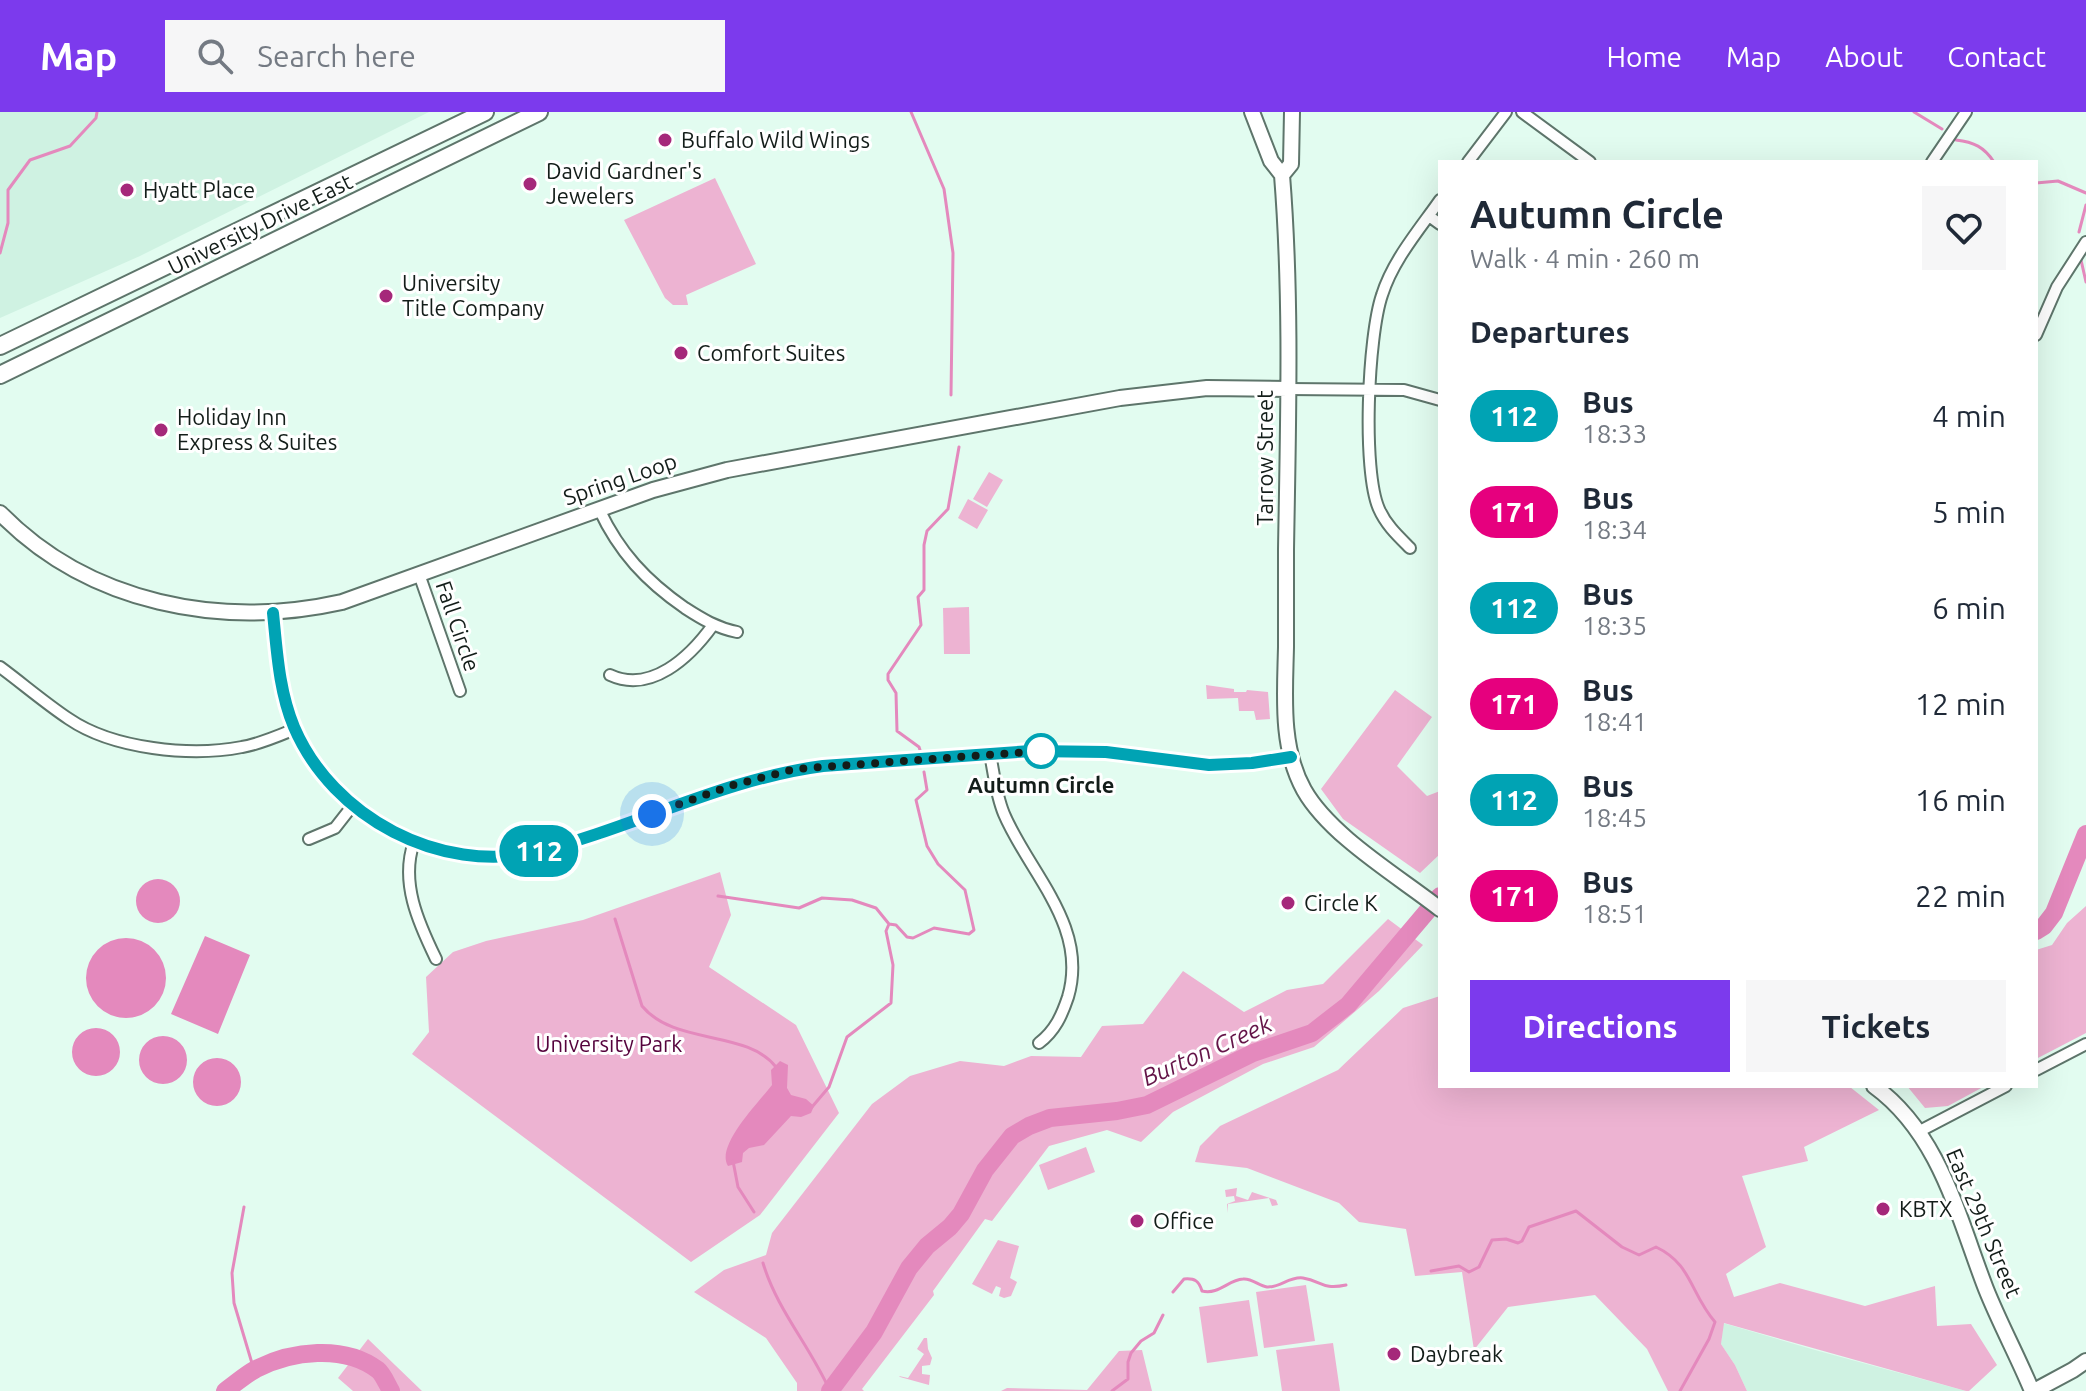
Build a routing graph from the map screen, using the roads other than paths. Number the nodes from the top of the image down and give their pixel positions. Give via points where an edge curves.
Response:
1 (485, 112) edge
2 (539, 112) edge
3 (1292, 112) edge
4 (1506, 112) edge
5 (1522, 112) edge
6 (1966, 112) edge
7 (1254, 117) edge
8 (1292, 134) junction
9 (1470, 160) edge
10 (1587, 160) edge
11 (1933, 160) edge
12 (1282, 175) junction
13 (1438, 203) edge
14 (277, 213) junction
15 (1429, 216) junction
16 (1438, 223) edge
17 (289, 235) junction
18 (2086, 242) edge
19 (2038, 329) edge
20 (0, 346) edge
21 (0, 375) edge
22 (1288, 389) junction
23 (1370, 389) junction
24 (1438, 399) edge
25 (599, 509) junction
26 (0, 513) edge
27 (1410, 548) dead end
28 (419, 574) junction
29 (273, 613) junction
30 (713, 625) junction
31 (737, 632) dead end
32 (0, 667) edge
33 (610, 675) dead end
34 (460, 691) dead end
35 (295, 729) junction
36 (990, 754) junction
37 (1291, 757) junction
38 (353, 805) junction
39 (309, 839) dead end
40 (414, 842) junction
41 (1438, 907) edge
42 (436, 959) dead end
43 (1039, 1043) dead end
44 (2086, 1044) edge
45 (2038, 1069) edge
46 (1876, 1088) edge
47 (2002, 1088) edge
48 (1918, 1132) junction
49 (2086, 1361) edge
50 (2033, 1391) edge

1 - 14 main road, University Drive East
2 - 17 main road, University Drive East
3 - 8 street, Tarrow Street
4 - 9 street
5 - 10 street
6 - 11 street
7 - 8 street via 1272,135
7 - 12 street
8 - 12 street, Tarrow Street via 1291,164
12 - 22 street, Tarrow Street
13 - 15 street
14 - 17 main road
14 - 20 main road, University Drive East
15 - 16 street
15 - 23 street via 1382,295 1374,325
17 - 21 main road, University Drive East
18 - 19 street via 2047,304
22 - 23 street
22 - 25 street, Spring Loop via 1207,388 1120,398 751,465
22 - 37 street, Tarrow Street via 1285,672
23 - 24 street via 1419,392
23 - 27 street via 1373,491 1385,519
25 - 28 street, Spring Loop
25 - 30 street via 639,571
26 - 29 street, Spring Loop via 42,549 106,585 186,609
28 - 29 street, Spring Loop via 342,602
28 - 34 street, Fall Circle
29 - 35 street via 280,681
30 - 31 street
30 - 33 street via 691,653 668,669 638,681
32 - 35 street via 70,720 131,744 206,751 242,747
35 - 38 street via 324,774
36 - 37 street via 1074,750 1209,765
36 - 40 street via 795,769 520,856 463,854
36 - 43 street via 1005,816 1053,897 1068,939 1071,986 1051,1034
37 - 41 street, Tarrow Street via 1312,802 1347,838
38 - 39 street via 335,828
38 - 40 street
40 - 42 street via 408,881
44 - 45 street
46 - 48 street, East 29th Street
47 - 48 street
48 - 50 street, East 29th Street via 1945,1177 1987,1292
49 - 50 street

